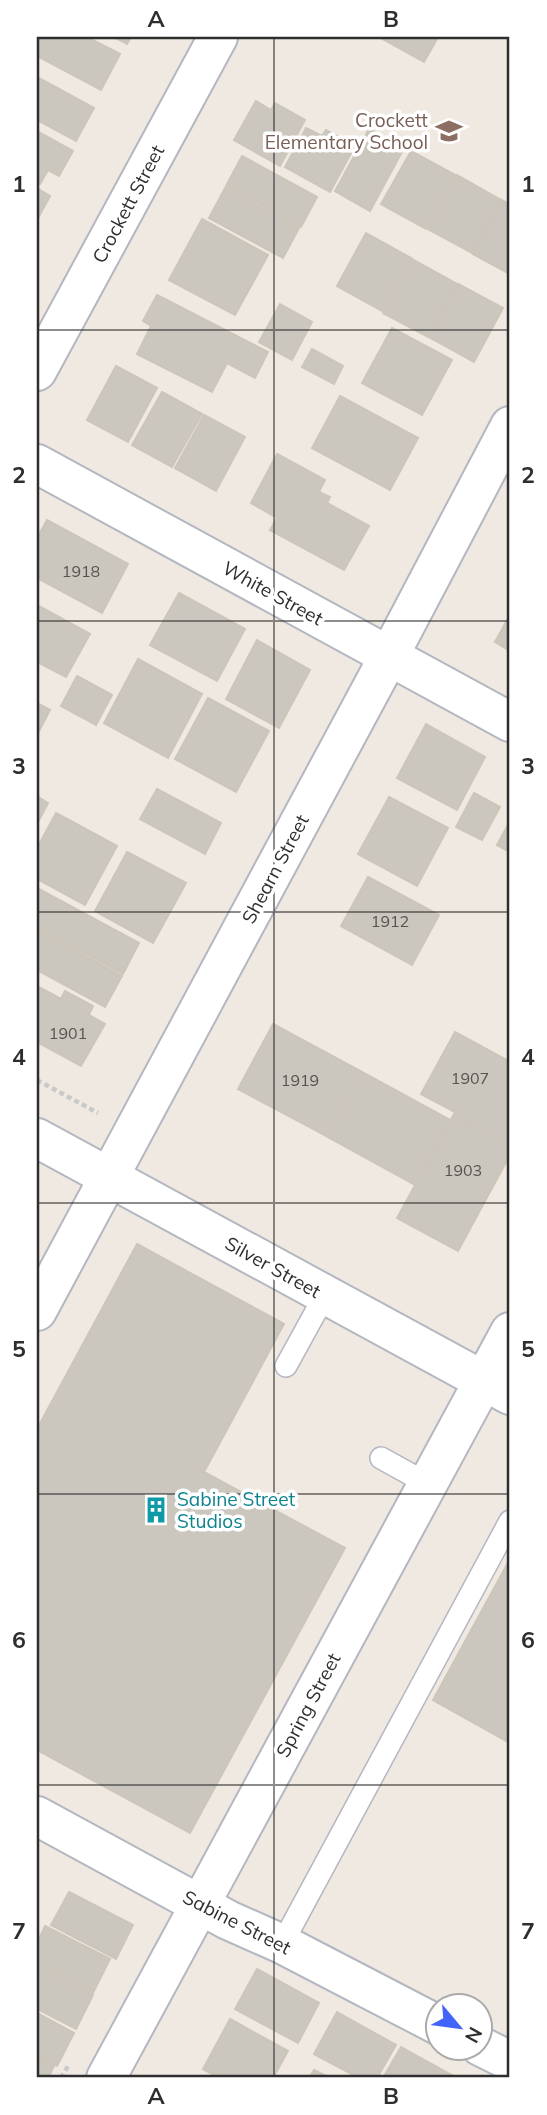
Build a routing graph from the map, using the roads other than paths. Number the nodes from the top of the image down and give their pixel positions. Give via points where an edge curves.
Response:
1 (218, 37) edge
2 (37, 370) edge
3 (510, 426) edge
4 (37, 464) edge
5 (389, 656) junction
6 (510, 722) edge
7 (37, 1138) edge
8 (109, 1178) junction
9 (325, 1295) junction
10 (37, 1311) edge
11 (510, 1332) edge
12 (286, 1366) dead end
13 (497, 1388) edge
14 (381, 1458) dead end
15 (428, 1484) junction
16 (510, 1521) edge
17 (37, 1816) edge
18 (200, 1904) junction
19 (282, 1944) junction
20 (424, 2017) edge
21 (494, 2052) edge
22 (510, 2060) edge
23 (106, 2078) edge

1 - 2 street, Crockett Street
3 - 5 street, Shearn Street
4 - 5 street, White Street
5 - 6 street, White Street
5 - 8 street, Shearn Street
7 - 8 street, Silver Street
8 - 9 street, Silver Street
8 - 10 street, Shearn Street
9 - 12 lane
9 - 13 street, Silver Street
11 - 13 street, Spring Street
13 - 15 street, Spring Street
14 - 15 lane
15 - 18 street, Spring Street
16 - 19 lane
17 - 18 street, Sabine Street
18 - 19 street, Sabine Street
18 - 23 street, Spring Street
19 - 20 street, Sabine Street
21 - 22 street

